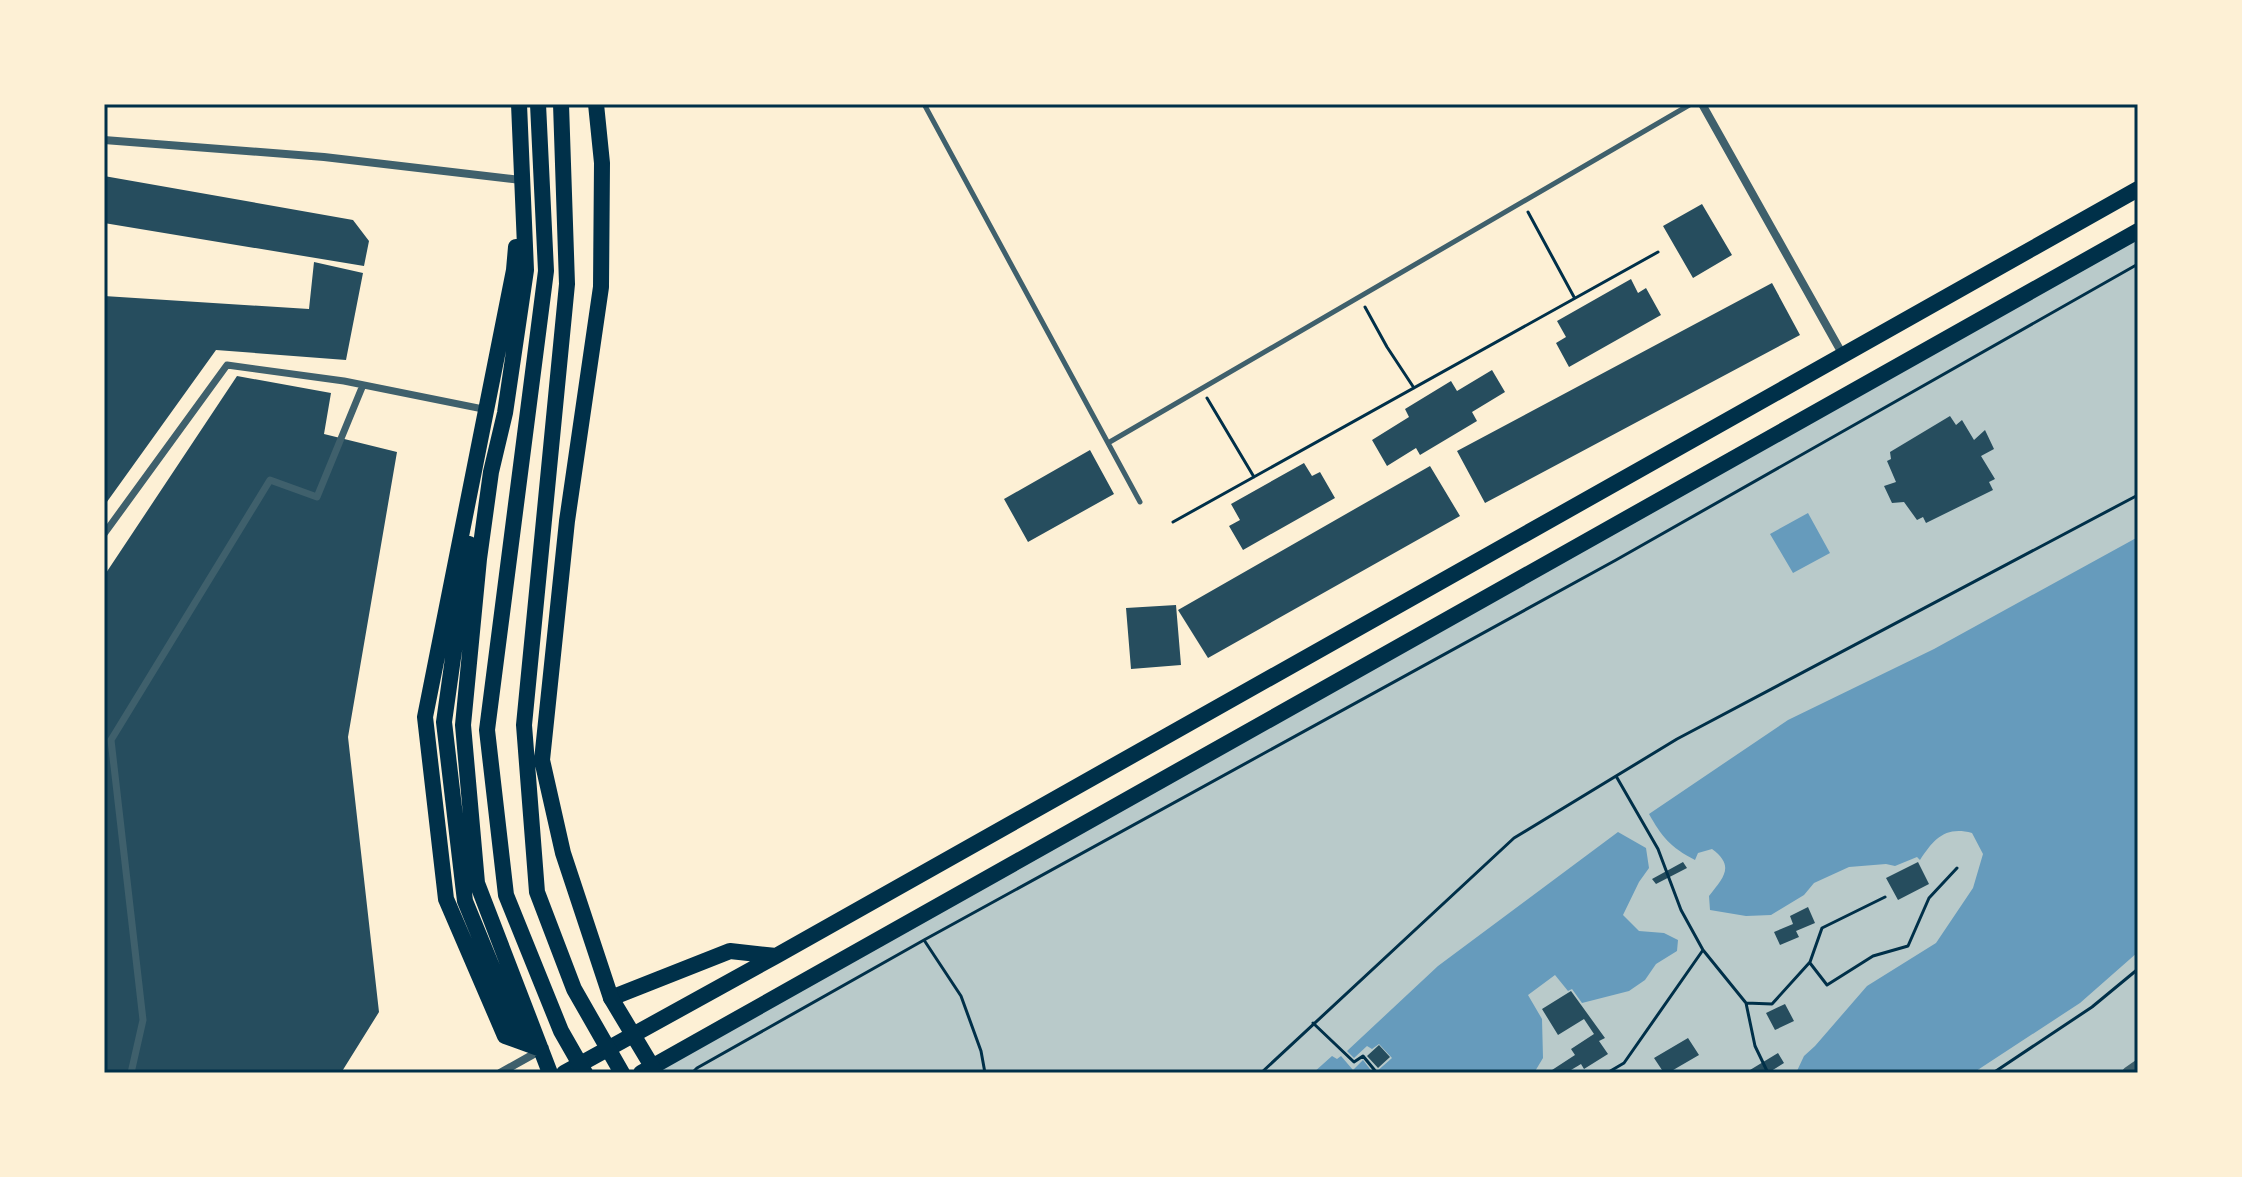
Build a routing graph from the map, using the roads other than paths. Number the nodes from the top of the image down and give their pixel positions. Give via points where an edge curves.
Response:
1 (519, 104) edge
2 (538, 104) edge
3 (561, 104) edge
4 (596, 104) edge
5 (924, 104) edge
6 (1691, 104) edge
7 (1702, 104) edge
8 (104, 140) edge
9 (542, 179) junction
10 (522, 180) junction
11 (2138, 189) edge
12 (2138, 231) edge
13 (1843, 355) junction
14 (363, 385) junction
15 (505, 413) junction
16 (1108, 443) junction
17 (1140, 502) dead end
18 (104, 534) edge
19 (776, 956) junction
20 (611, 998) junction
21 (632, 1034) junction
22 (541, 1049) junction
23 (2138, 1066) edge
24 (650, 1071) edge
25 (131, 1073) edge
26 (500, 1073) edge
27 (550, 1073) edge
28 (564, 1073) edge
29 (585, 1073) edge
30 (622, 1073) edge
31 (2128, 1073) edge

1 - 10 main road
2 - 9 main road
3 - 30 main road via 567,284 524,725 537,892 574,989
4 - 20 main road via 602,163 601,287 567,521 542,760 563,853
5 - 16 lane
6 - 16 lane
7 - 13 street
8 - 10 street via 324,157
9 - 22 main road via 509,269 444,722 465,901 520,1035
9 - 29 main road via 546,271 487,730 506,895 561,1031
10 - 15 main road via 526,270
10 - 22 main road via 514,270 425,717 446,899 505,1036
11 - 13 main road
12 - 24 main road
13 - 19 main road
14 - 15 street
14 - 18 street via 227,365
14 - 25 street via 317,497 270,480 111,740 143,1020
15 - 22 main road via 479,559 463,725 477,883
16 - 17 lane
19 - 20 main road via 730,951
19 - 21 main road
20 - 21 main road
21 - 24 main road
21 - 28 main road
22 - 26 street
22 - 27 main road
23 - 31 street

